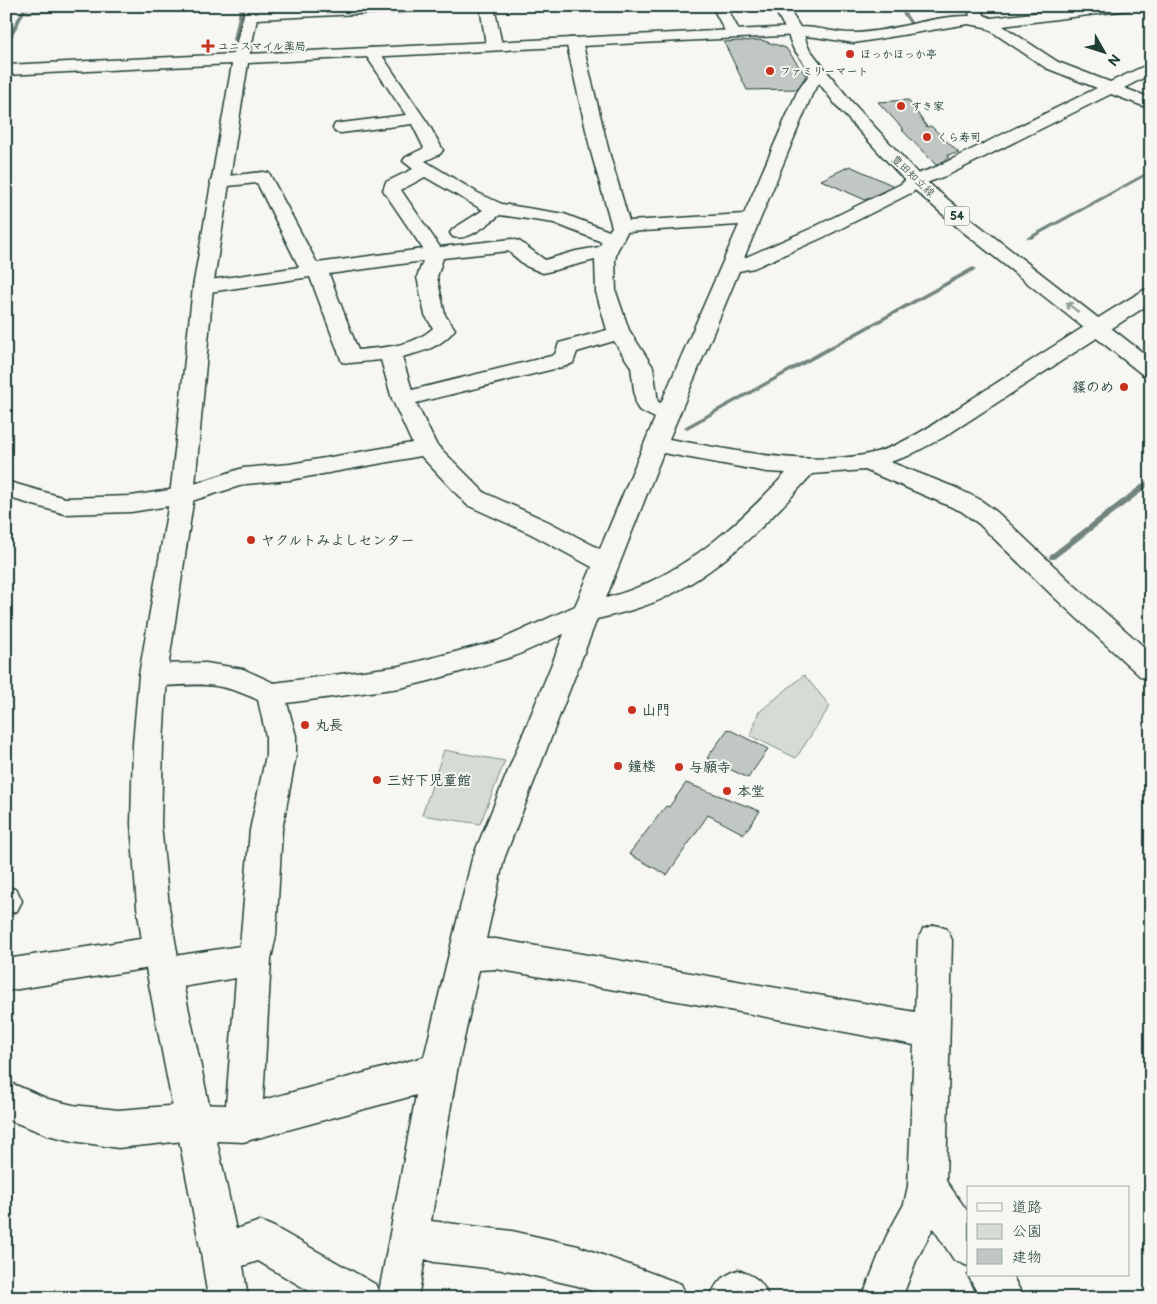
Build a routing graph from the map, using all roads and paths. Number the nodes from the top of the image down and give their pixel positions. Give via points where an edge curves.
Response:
1 (438, 6) edge
2 (487, 6) edge
3 (719, 6) edge
4 (780, 6) edge
5 (974, 6) edge
6 (1128, 6) edge
7 (252, 11) edge
8 (989, 23) junction
9 (795, 32) junction
10 (733, 34) junction
11 (574, 41) junction
12 (494, 45) junction
13 (375, 52) junction
14 (240, 57) junction
15 (1151, 68) edge
16 (6, 70) edge
17 (819, 72) junction
18 (1110, 88) junction
19 (1151, 104) edge
20 (416, 119) junction
21 (341, 128) dead end
22 (426, 170) junction
23 (923, 178) junction
24 (219, 182) junction
25 (496, 209) junction
26 (752, 219) junction
27 (460, 232) dead end
28 (613, 240) junction
29 (435, 253) junction
30 (733, 266) junction
31 (314, 270) junction
32 (203, 287) junction
33 (1151, 294) edge
34 (1103, 323) junction
35 (620, 333) junction
36 (1151, 352) edge
37 (390, 353) junction
38 (1151, 370) edge
39 (404, 399) junction
40 (668, 415) junction
41 (655, 444) junction
42 (426, 448) junction
43 (867, 462) junction
44 (805, 467) junction
45 (6, 489) edge
46 (182, 496) junction
47 (607, 564) junction
48 (588, 612) junction
49 (1151, 669) edge
50 (153, 676) junction
51 (271, 694) junction
52 (935, 940) dead end
53 (467, 955) junction
54 (254, 959) junction
55 (162, 963) junction
56 (6, 975) edge
57 (933, 1032) junction
58 (439, 1071) junction
59 (6, 1099) edge
60 (192, 1122) junction
61 (243, 1124) junction
62 (927, 1186) junction
63 (408, 1234) junction
64 (967, 1245) edge
65 (221, 1253) junction
66 (989, 1276) edge
67 (228, 1298) edge
68 (361, 1298) edge
69 (398, 1298) edge
70 (667, 1298) edge
71 (730, 1298) edge
72 (750, 1298) edge
73 (882, 1298) edge
74 (1004, 1298) edge

1 - 7 street
2 - 12 street
3 - 10 street
4 - 9 street, 豊田知立線 / 54
5 - 8 street via 978,17
6 - 8 street
7 - 14 street
8 - 9 street via 968,20 854,38
8 - 18 street via 1052,65
9 - 10 street
9 - 17 street, 豊田知立線 / 54 via 801,48
9 - 23 street, 豊田知立線 / 54 via 812,46
10 - 11 street
11 - 12 street
11 - 28 street via 600,152
12 - 13 street
13 - 14 street
13 - 20 street via 375,57
14 - 16 street
14 - 24 street
15 - 18 street
17 - 23 street, 豊田知立線 / 54 via 845,105
17 - 26 street via 805,92
18 - 19 street
18 - 23 street
20 - 21 street
20 - 22 street via 434,150 412,161
22 - 25 street
22 - 29 street via 392,186 392,190
23 - 30 street via 816,233 747,264
23 - 34 street, 豊田知立線 / 54 via 975,232
24 - 31 street via 263,177
24 - 32 street
25 - 27 street
25 - 28 street via 557,218
26 - 28 street
26 - 30 street
28 - 29 street via 576,257 543,267 512,245
28 - 35 street via 604,282 611,314
29 - 31 street
29 - 37 street via 427,277 435,315 444,330 425,343
30 - 40 street
31 - 32 street
31 - 37 street via 350,357
32 - 46 street
33 - 34 street
34 - 36 street, 豊田知立線 / 54
34 - 38 street, 豊田知立線 / 54
34 - 43 street via 936,432 900,451
35 - 39 street via 567,348 564,358 558,361
35 - 40 street via 642,367 647,405
37 - 39 street
39 - 42 street
40 - 41 street
41 - 44 street via 767,464
41 - 47 street
42 - 46 street via 290,472 243,476
42 - 47 street via 476,499
43 - 44 street
43 - 49 street via 970,505 988,518
44 - 48 street via 766,510 694,570 634,600
45 - 46 street via 64,506 131,504
46 - 50 street
47 - 48 street
48 - 51 street via 505,649 429,670 400,677
48 - 53 street via 488,859
50 - 51 street via 206,674 243,680
50 - 55 street via 146,824
51 - 54 street via 281,736 281,754 266,830 259,935
52 - 57 street
53 - 57 street via 496,954
53 - 58 street
54 - 55 street
54 - 61 street
55 - 56 street
55 - 60 street
57 - 62 street
58 - 61 street
58 - 63 street
59 - 60 street via 25,1109 73,1123 118,1129
60 - 61 street
60 - 65 street
62 - 64 street
62 - 73 street via 922,1209 900,1251
63 - 69 street
63 - 70 street via 434,1242 512,1250 578,1266
65 - 67 street
65 - 68 street via 260,1241
66 - 74 street
71 - 72 street via 738,1290

